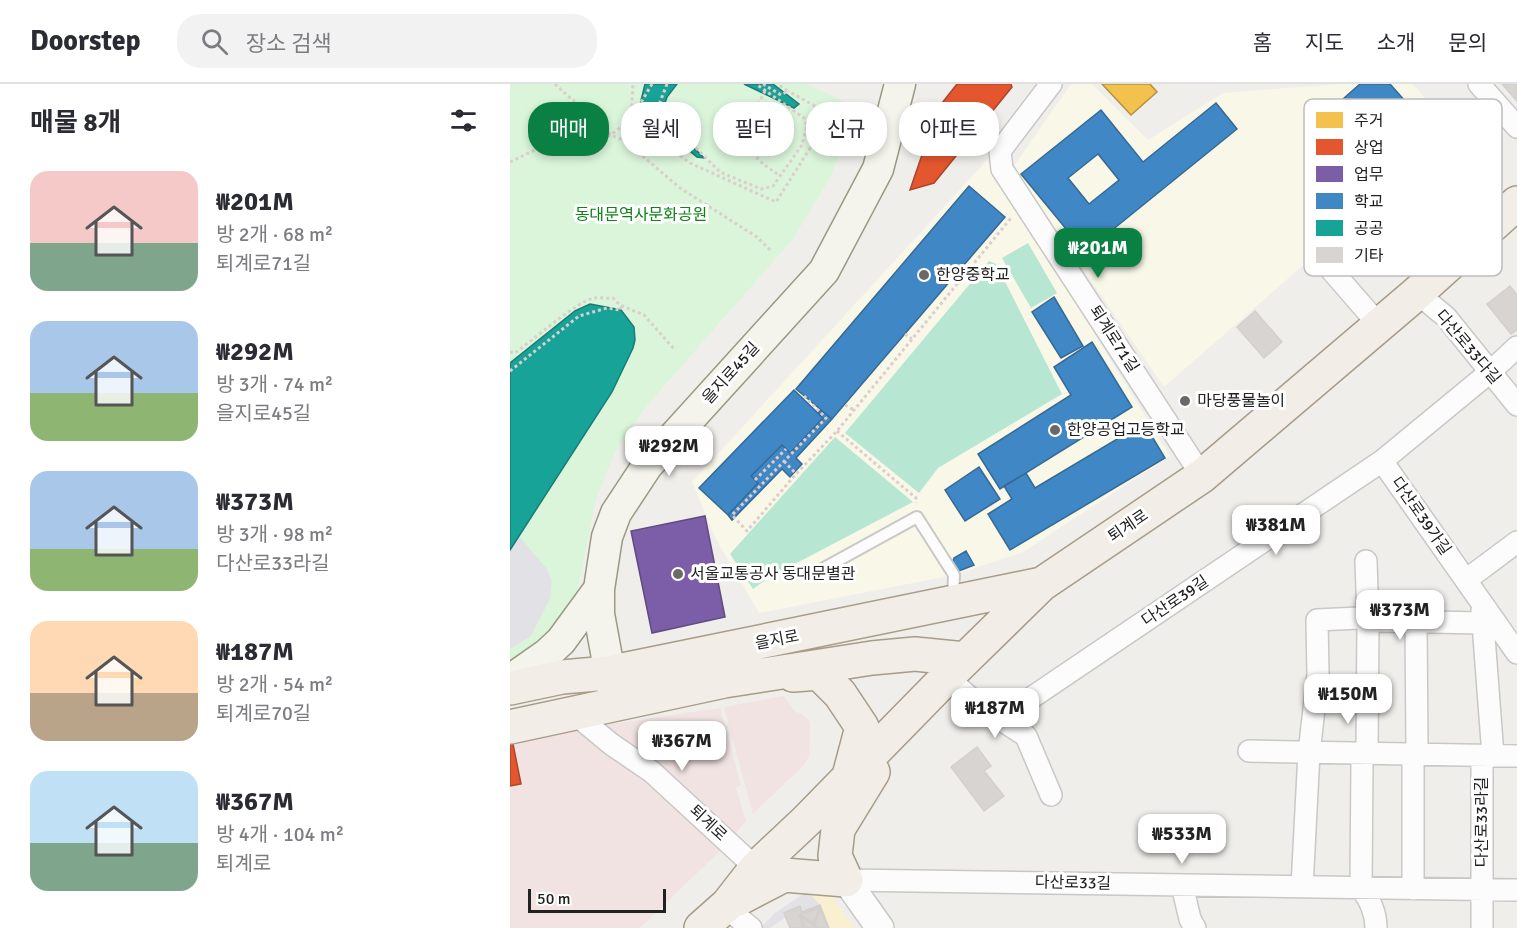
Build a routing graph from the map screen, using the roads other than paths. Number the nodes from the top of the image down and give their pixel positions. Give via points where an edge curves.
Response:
1 (900, 84) edge
2 (1051, 84) edge
3 (1479, 84) edge
4 (1492, 99) edge
5 (1502, 110) edge
6 (1517, 127) edge
7 (1517, 203) edge
8 (1502, 216) edge
9 (1336, 276) edge
10 (1435, 276) edge
11 (1416, 293) junction
12 (1378, 325) junction
13 (1517, 347) edge
14 (1490, 372) junction
15 (1514, 399) edge
16 (1382, 461) junction
17 (1202, 476) junction
18 (1517, 542) edge
19 (1366, 561) dead end
20 (817, 573) dead end
21 (1466, 580) junction
22 (1042, 584) junction
23 (599, 589) junction
24 (1480, 600) junction
25 (953, 602) junction
26 (1368, 620) junction
27 (1416, 622) junction
28 (1484, 623) junction
29 (1517, 653) edge
30 (956, 668) junction
31 (608, 673) junction
32 (510, 680) edge
33 (724, 681) junction
34 (510, 688) edge
35 (616, 705) junction
36 (575, 714) junction
37 (1000, 719) junction
38 (904, 722) junction
39 (510, 727) edge
40 (1249, 751) dead end
41 (1309, 753) junction
42 (1366, 754) junction
43 (1415, 755) junction
44 (1490, 756) junction
45 (1517, 756) edge
46 (849, 778) junction
47 (1051, 795) dead end
48 (756, 868) junction
49 (846, 880) junction
50 (1182, 885) junction
51 (1302, 887) junction
52 (1361, 888) junction
53 (1413, 888) junction
54 (1482, 889) junction
55 (1517, 890) edge
56 (718, 913) edge
57 (752, 928) edge
58 (880, 928) edge
59 (1195, 928) edge
60 (1376, 928) edge
61 (1482, 928) edge

1 - 23 main road, 을지로45길 via 879,169 824,271 630,488 607,537
2 - 17 street, 퇴계로71길 via 1000,151 1002,169
3 - 4 street
5 - 6 street
7 - 8 main road, 퇴계로
9 - 12 street
10 - 11 main road, 퇴계로
11 - 12 main road, 퇴계로
11 - 14 street, 다산로33다길 via 1446,316
12 - 17 main road, 퇴계로
13 - 14 street, 다산로39길
14 - 15 street, 다산로33다길
14 - 16 street, 다산로39길
16 - 21 street, 다산로39가길
16 - 37 street, 다산로39길
17 - 22 main road, 퇴계로
18 - 21 street
19 - 26 street
20 - 25 lane via 918,517 954,575
21 - 24 street, 다산로39가길
22 - 25 main road, 을지로
22 - 30 main road, 퇴계로
23 - 31 main road, 을지로45길
23 - 32 main road via 561,641
24 - 28 street, 다산로39가길
24 - 29 street, 다산로39가길
25 - 31 main road, 을지로
26 - 27 street
26 - 41 street via 1317,620 1318,674
26 - 42 street
27 - 28 street
27 - 43 street
28 - 44 street, 다산로39가길
30 - 33 main road, 을지로 via 915,654
30 - 37 street via 978,705
30 - 38 main road, 퇴계로
31 - 34 main road, 을지로 via 562,676
31 - 35 main road, 을지로45길
33 - 35 main road, 을지로
33 - 46 main road via 819,673 840,694 862,727
35 - 36 main road, 을지로
36 - 39 main road, 을지로
36 - 48 street, 퇴계로 via 652,772
37 - 47 street via 1026,736
38 - 46 main road, 퇴계로
38 - 49 main road via 838,829 835,856
40 - 41 street, 다산로33라길
41 - 42 street, 다산로33라길
41 - 51 street
42 - 43 street, 다산로33라길
42 - 52 street via 1362,761
43 - 44 street, 다산로33라길
43 - 53 street
44 - 45 street, 다산로33라길
44 - 54 street, 다산로33라길 via 1482,764
46 - 48 main road, 퇴계로
48 - 56 main road, 퇴계로
49 - 50 street, 다산로33길
49 - 56 main road via 784,875
49 - 58 street
50 - 51 street, 다산로33길
50 - 59 street
51 - 52 street, 다산로33길
52 - 53 street, 다산로33길
52 - 60 street via 1371,902
53 - 54 street, 다산로33길
54 - 55 street, 다산로33길
54 - 61 street, 다산로33라길
56 - 57 street

